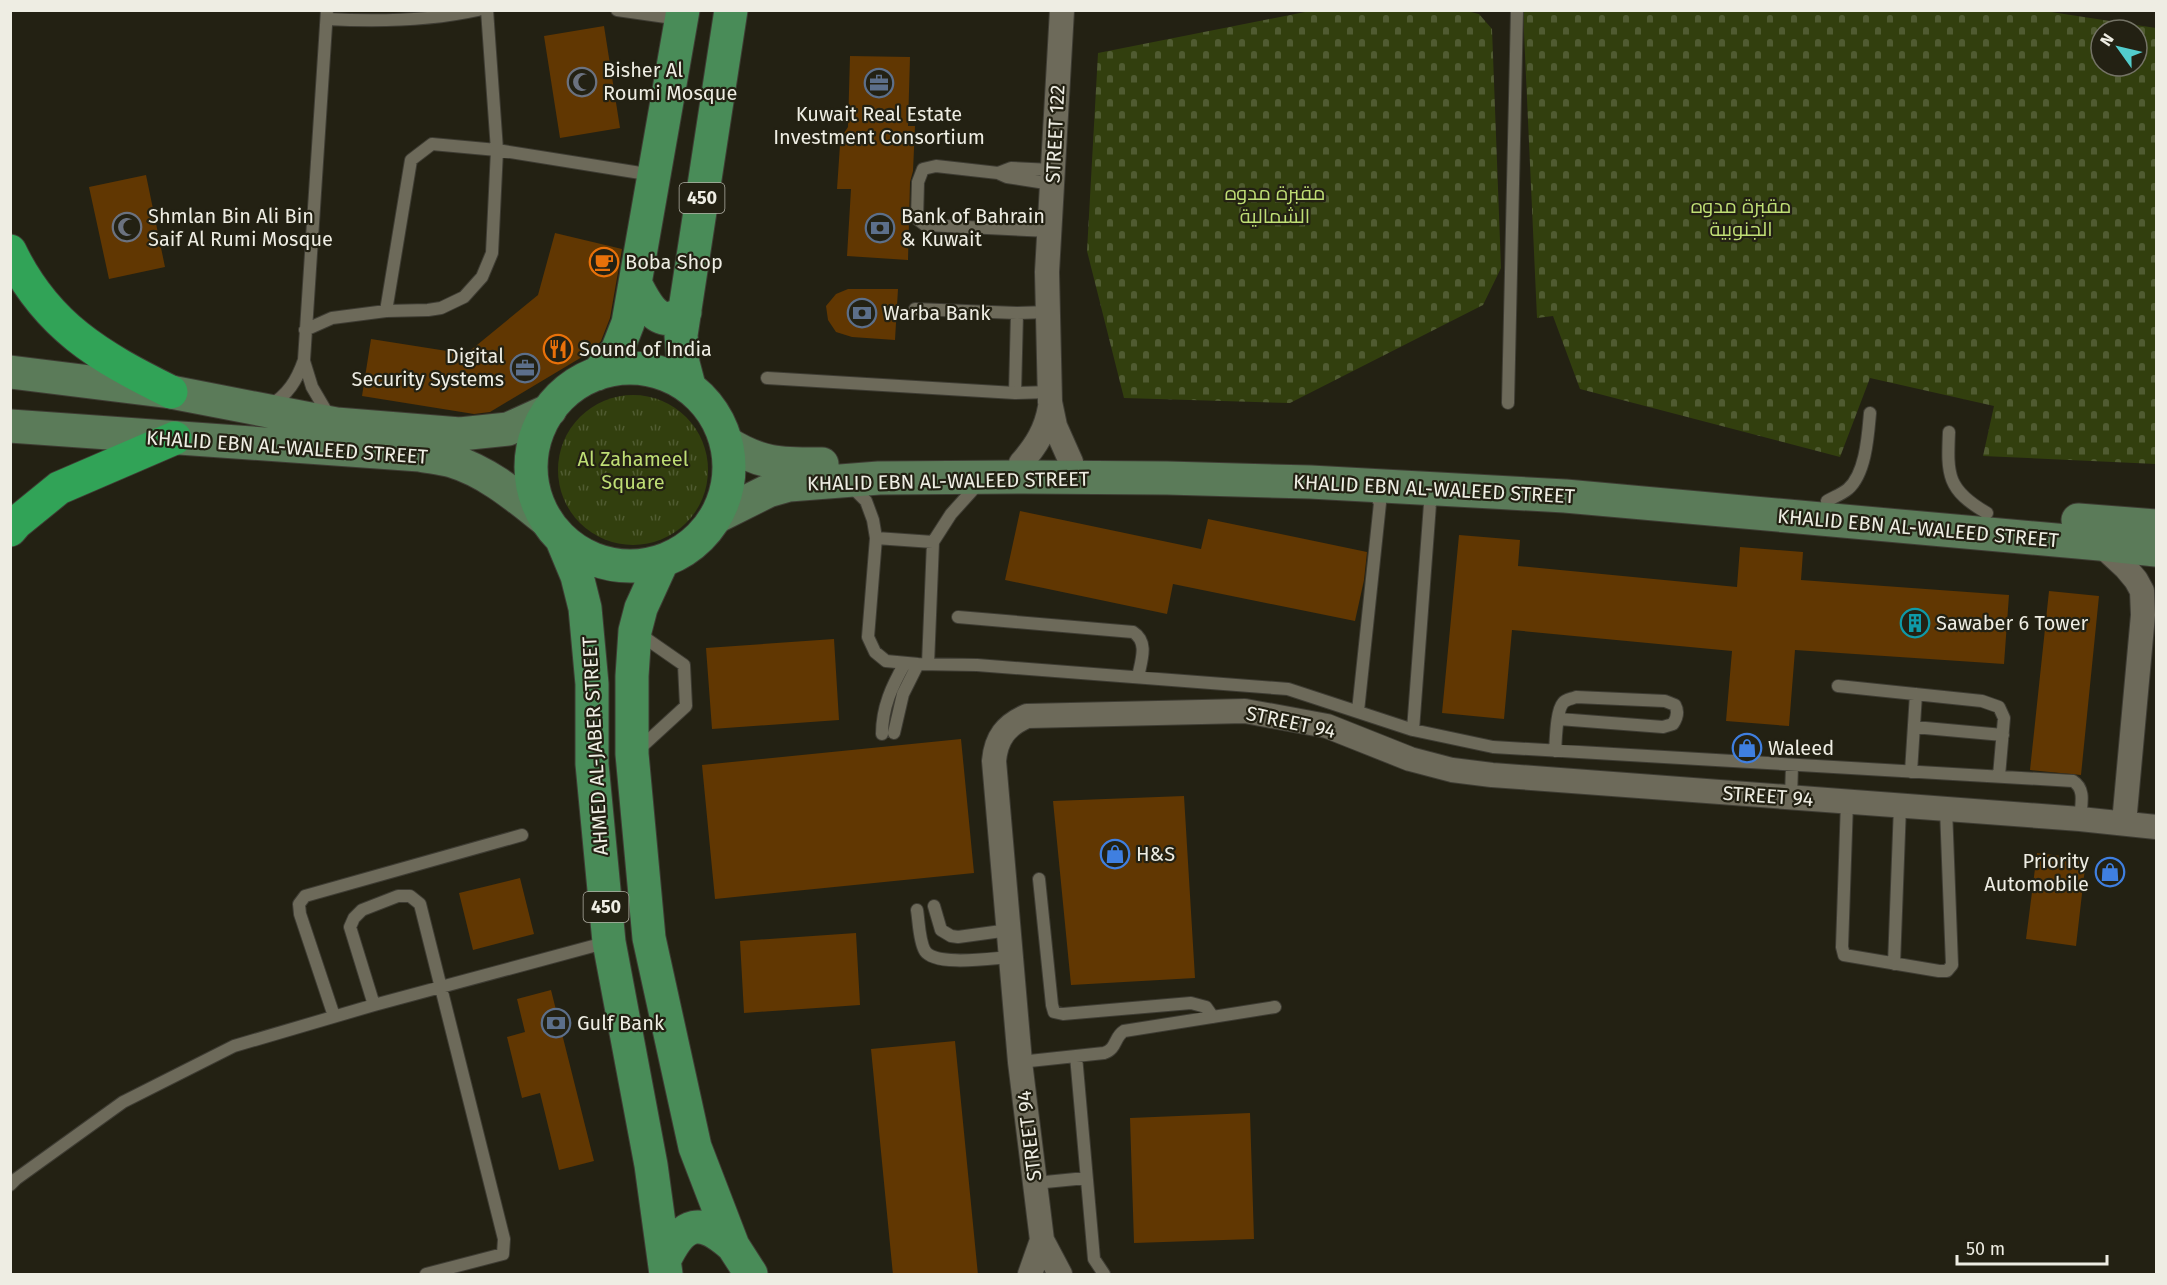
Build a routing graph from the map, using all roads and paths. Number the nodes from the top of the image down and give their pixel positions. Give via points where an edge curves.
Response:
1 (478, 10) edge
2 (487, 10) edge
3 (617, 10) edge
4 (731, 10) edge
5 (1062, 10) edge
6 (1516, 10) edge
7 (327, 15) edge
8 (682, 15) edge
9 (497, 150) junction
10 (654, 176) junction
11 (1052, 177) junction
12 (1049, 231) junction
13 (10, 251) edge
14 (635, 283) junction
15 (915, 309) dead end
16 (386, 311) junction
17 (685, 312) junction
18 (1049, 312) junction
19 (1017, 313) junction
20 (305, 330) junction
21 (304, 360) junction
22 (10, 372) edge
23 (597, 374) junction
24 (767, 378) dead end
25 (689, 386) junction
26 (171, 392) junction
27 (1015, 393) junction
28 (1050, 397) junction
29 (1508, 403) dead end
30 (263, 410) junction
31 (550, 410) junction
32 (1870, 413) dead end
33 (336, 424) junction
34 (10, 426) edge
35 (1949, 432) dead end
36 (176, 438) junction
37 (727, 443) junction
38 (1071, 462) junction
39 (1021, 463) junction
40 (984, 477) junction
41 (845, 481) junction
42 (1370, 485) junction
43 (1439, 489) junction
44 (1827, 501) junction
45 (1987, 513) junction
46 (716, 517) junction
47 (2157, 526) edge
48 (10, 530) edge
49 (554, 530) junction
50 (876, 538) junction
51 (933, 542) junction
52 (2100, 544) junction
53 (2157, 550) edge
54 (662, 562) junction
55 (958, 617) dead end
56 (635, 631) junction
57 (917, 664) junction
58 (632, 676) junction
59 (1138, 677) junction
60 (592, 684) junction
61 (1838, 686) dead end
62 (1916, 694) junction
63 (1358, 711) junction
64 (1559, 719) junction
65 (1914, 727) junction
66 (1413, 730) junction
67 (888, 734) dead end
68 (2003, 735) junction
69 (1555, 751) junction
70 (632, 754) junction
71 (1792, 765) junction
72 (1911, 772) junction
73 (1999, 776) junction
74 (1791, 798) junction
75 (1847, 802) junction
76 (1900, 806) junction
77 (1946, 809) junction
78 (2080, 819) junction
79 (2124, 823) junction
80 (2157, 827) edge
81 (522, 835) dead end
82 (1039, 879) dead end
83 (934, 906) dead end
84 (916, 910) dead end
85 (1009, 930) junction
86 (609, 942) junction
87 (1012, 957) junction
88 (1894, 964) junction
89 (440, 988) junction
90 (374, 1005) junction
91 (1275, 1007) dead end
92 (334, 1016) junction
93 (1213, 1017) junction
94 (1076, 1056) junction
95 (1020, 1062) junction
96 (1086, 1178) junction
97 (1035, 1183) junction
98 (10, 1185) edge
99 (1042, 1240) junction
100 (733, 1246) junction
101 (665, 1267) edge
102 (427, 1274) edge
103 (751, 1275) edge
104 (1030, 1275) edge
105 (1060, 1275) edge
106 (1104, 1275) edge

1 - 7 lane via 422,19 363,21
2 - 9 lane
3 - 8 lane
4 - 17 main road, 450
5 - 11 street, STREET 122
6 - 29 lane
7 - 20 lane
8 - 10 main road, 450
9 - 10 lane
9 - 16 lane via 492,253 482,278 464,297 441,308
9 - 16 lane via 432,144 411,160
10 - 14 main road, 450
11 - 12 street, STREET 122
11 - 12 lane via 1011,168 998,173 929,166 918,182 918,219 925,225
12 - 18 street, STREET 122
13 - 26 highway via 46,306 76,338 118,366
14 - 17 main road via 647,306 660,316 670,319
14 - 23 main road, 450 via 628,323 617,351
15 - 19 lane
16 - 20 lane via 332,318
17 - 25 main road, 450 via 681,334
18 - 19 lane
18 - 28 street, STREET 122
19 - 27 lane
20 - 21 lane
21 - 30 lane via 285,394
21 - 33 lane via 318,400
22 - 26 main road, KHALID EBN AL-WALEED STREET
23 - 25 main road, 450 via 635,368 663,374
23 - 31 main road, 450 via 563,394
24 - 27 lane
25 - 37 main road, 450 via 713,411
26 - 30 main road, KHALID EBN AL-WALEED STREET
27 - 28 lane
28 - 38 street, STREET 122 via 1054,426
28 - 39 street, STREET 122 via 1044,430
30 - 33 main road, KHALID EBN AL-WALEED STREET
31 - 33 main road, KHALID EBN AL-WALEED STREET via 508,429 460,434
31 - 49 main road, 450 via 538,430 531,476 536,499
32 - 44 lane via 1862,465 1849,488
34 - 36 main road, KHALID EBN AL-WALEED STREET
35 - 45 lane via 1950,477 1970,503
36 - 48 highway via 59,488
36 - 49 main road, KHALID EBN AL-WALEED STREET via 420,455 451,461 496,482
37 - 39 main road, KHALID EBN AL-WALEED STREET via 745,455 776,464
37 - 46 main road, 450 via 728,488
38 - 39 main road, KHALID EBN AL-WALEED STREET
38 - 44 main road, KHALID EBN AL-WALEED STREET via 1344,466
40 - 41 main road, KHALID EBN AL-WALEED STREET
40 - 42 main road, KHALID EBN AL-WALEED STREET
40 - 51 lane via 951,514
41 - 46 main road, KHALID EBN AL-WALEED STREET via 789,485
41 - 50 lane via 866,501
42 - 43 main road, KHALID EBN AL-WALEED STREET
42 - 63 lane via 1380,503
43 - 52 main road, KHALID EBN AL-WALEED STREET via 1635,501
43 - 66 lane via 1430,504
44 - 45 main road, KHALID EBN AL-WALEED STREET
45 - 47 main road, KHALID EBN AL-WALEED STREET
46 - 54 main road, 450 via 702,536
49 - 54 main road, 450 via 579,553 599,562 620,567
49 - 60 main road, AHMED AL-JABER STREET / 450 via 577,576 585,608
50 - 51 lane
50 - 57 lane via 868,637 875,652 886,661
51 - 57 lane
52 - 53 main road, KHALID EBN AL-WALEED STREET
52 - 79 street via 2126,567 2142,591
54 - 56 main road, AHMED AL-JABER STREET / 450
55 - 59 lane via 1133,632 1143,643
56 - 58 main road, AHMED AL-JABER STREET / 450
56 - 70 lane via 684,666 686,706
57 - 59 lane
57 - 67 lane via 894,683 885,703
58 - 60 main road via 619,667 610,667 596,676
58 - 70 main road, AHMED AL-JABER STREET / 450
59 - 63 lane via 1288,688
60 - 86 main road, AHMED AL-JABER STREET / 450 via 592,764
61 - 62 lane
62 - 65 lane
62 - 68 lane via 1982,701 1999,707 2004,717
63 - 66 lane
64 - 64 lane via 1562,705 1576,697 1665,701 1678,710 1673,724 1663,727
64 - 69 lane
65 - 68 lane
65 - 72 lane
66 - 69 lane via 1493,747
68 - 73 lane
69 - 71 lane
70 - 100 main road, AHMED AL-JABER STREET / 450 via 649,938 694,1147
71 - 72 lane
71 - 74 lane
72 - 73 lane
73 - 78 lane via 2073,781 2082,791
74 - 75 street, STREET 94
74 - 85 street, STREET 94 via 1452,770 1410,759 1326,726 1245,711 1027,716 1014,721 995,748
75 - 76 street, STREET 94
75 - 88 lane via 1842,947 1845,955
76 - 77 street, STREET 94
76 - 88 lane
77 - 78 street, STREET 94
77 - 88 lane via 1952,965 1947,971 1939,971
78 - 79 street, STREET 94
79 - 80 street, STREET 94
81 - 92 lane via 305,896 299,904 300,914
82 - 93 lane via 1054,1012 1191,1003 1206,1007
83 - 85 lane via 941,930 951,936
84 - 87 lane via 924,949 932,958
85 - 87 street, STREET 94
86 - 89 lane
86 - 101 main road, AHMED AL-JABER STREET / 450 via 651,1166
87 - 95 street, STREET 94
89 - 90 lane
89 - 90 lane via 420,904 410,896 398,896 362,910 350,927
89 - 102 lane via 504,1239 503,1254
90 - 92 lane
91 - 93 lane
92 - 98 lane via 234,1046 123,1102
93 - 94 lane via 1124,1031 1109,1051
94 - 95 lane
94 - 96 lane
95 - 97 street, STREET 94
96 - 97 lane
96 - 106 lane via 1094,1259
97 - 99 street, STREET 94
99 - 104 street, STREET 94
99 - 105 street, STREET 94
100 - 101 main road via 720,1234 692,1227 680,1234
100 - 103 main road, AHMED AL-JABER STREET / 450

